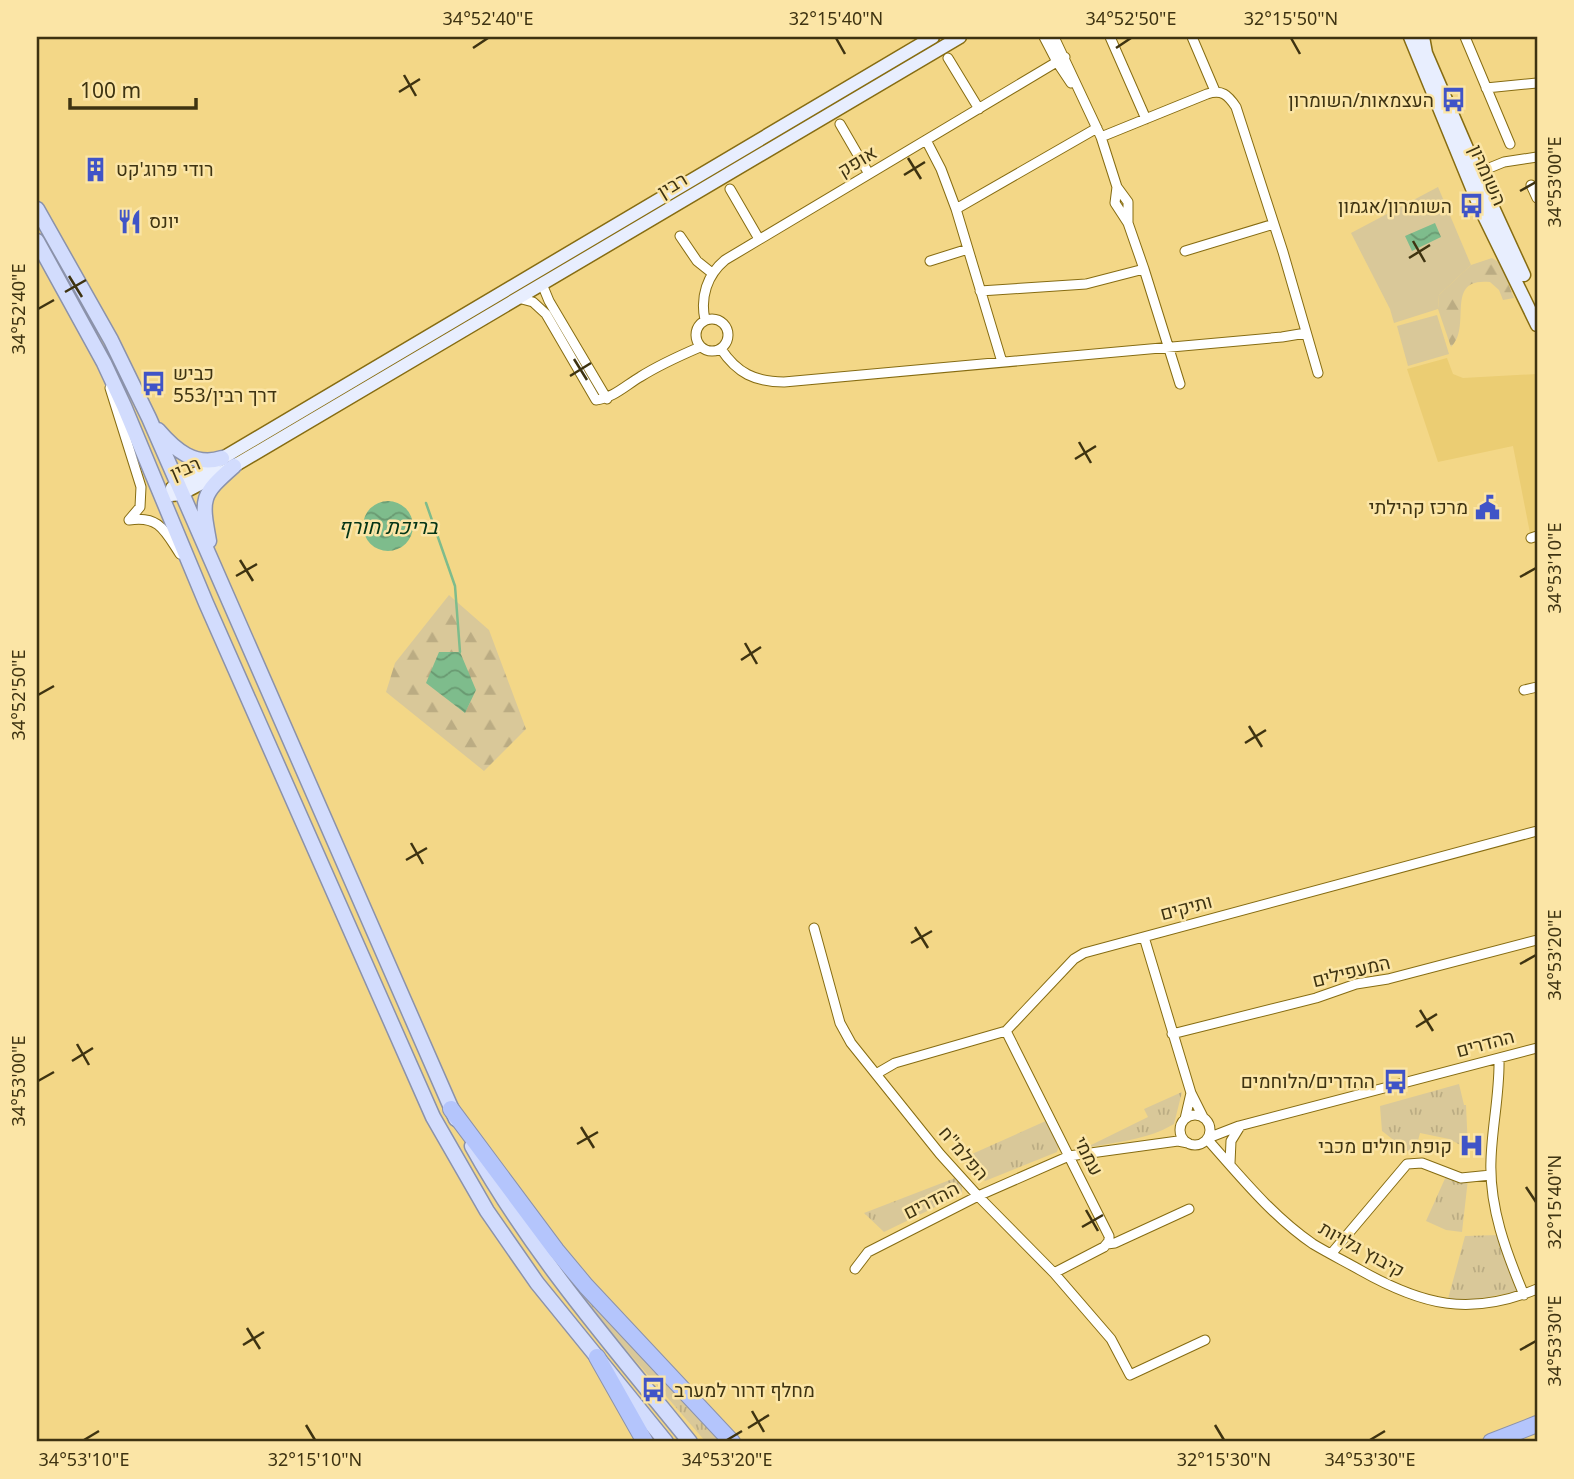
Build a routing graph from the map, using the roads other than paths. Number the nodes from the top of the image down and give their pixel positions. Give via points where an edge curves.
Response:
1 (933, 37) edge
2 (960, 37) edge
3 (1044, 37) edge
4 (1054, 37) edge
5 (1110, 37) edge
6 (1192, 37) edge
7 (1410, 37) edge
8 (1423, 37) edge
9 (1465, 37) edge
10 (948, 58) dead end
11 (1061, 60) junction
12 (1537, 83) edge
13 (1486, 88) junction
14 (1215, 91) junction
15 (979, 109) junction
16 (1146, 119) junction
17 (840, 124) dead end
18 (1099, 132) junction
19 (926, 140) junction
20 (1510, 144) dead end
21 (1537, 157) edge
22 (869, 174) junction
23 (1472, 175) junction
24 (1531, 185) dead end
25 (730, 189) dead end
26 (1537, 198) edge
27 (37, 209) edge
28 (956, 209) junction
29 (1274, 224) junction
30 (680, 236) dead end
31 (759, 239) junction
32 (37, 241) edge
33 (968, 249) junction
34 (1185, 251) dead end
35 (930, 261) dead end
36 (1144, 270) junction
37 (712, 273) junction
38 (542, 284) junction
39 (981, 291) junction
40 (518, 298) junction
41 (1537, 304) edge
42 (705, 320) junction
43 (1537, 325) edge
44 (1306, 332) junction
45 (698, 342) junction
46 (1168, 347) junction
47 (720, 349) junction
48 (1002, 362) junction
49 (104, 363) junction
50 (1318, 373) dead end
51 (1180, 384) dead end
52 (605, 395) junction
53 (149, 418) junction
54 (228, 462) junction
55 (179, 489) junction
56 (161, 496) junction
57 (212, 563) junction
58 (206, 603) junction
59 (1537, 687) edge
60 (1524, 690) dead end
61 (1537, 831) edge
62 (814, 928) dead end
63 (1143, 937) junction
64 (1537, 940) edge
65 (1006, 1031) junction
66 (1172, 1034) junction
67 (1537, 1048) edge
68 (1499, 1058) junction
69 (876, 1074) junction
70 (1191, 1093) junction
71 (451, 1109) junction
72 (1206, 1120) junction
73 (1183, 1121) junction
74 (1240, 1126) junction
75 (1207, 1138) junction
76 (1188, 1143) junction
77 (1152, 1144) junction
78 (1069, 1156) junction
79 (1230, 1165) junction
80 (1491, 1175) junction
81 (978, 1196) junction
82 (1189, 1209) dead end
83 (1107, 1244) junction
84 (1331, 1254) junction
85 (855, 1269) dead end
86 (1054, 1273) junction
87 (1537, 1290) edge
88 (1524, 1295) junction
89 (1205, 1340) dead end
90 (597, 1357) junction
91 (1537, 1424) edge
92 (1516, 1432) junction
93 (645, 1442) edge
94 (666, 1442) edge
95 (690, 1442) edge
96 (732, 1442) edge
97 (1482, 1442) edge
98 (1491, 1442) edge

1 - 54 street, רבין
2 - 38 street, רבין
3 - 11 street
4 - 11 street
5 - 16 street
6 - 14 street
7 - 23 street, השומרון
8 - 23 street, השומרון
9 - 13 street
10 - 15 street
11 - 15 street, אופק
11 - 18 street
12 - 13 street
13 - 20 street
14 - 16 street
14 - 29 street via 1224,93 1236,107
15 - 19 street, אופק
16 - 18 street
17 - 22 street
18 - 28 street
18 - 36 street via 1116,187 1128,202 1128,223
19 - 22 street, אופק
19 - 28 street
21 - 23 street via 1504,162
22 - 31 street, אופק
23 - 41 street, השומרון
23 - 43 street, השומרון
24 - 26 street
25 - 31 street
27 - 53 main road
28 - 33 street
29 - 34 street
29 - 44 street
30 - 37 street
31 - 37 street, אופק
32 - 49 main road
33 - 35 street
33 - 39 street
36 - 39 street via 1086,284
36 - 46 street
37 - 42 street via 704,301
38 - 40 street, רבין
38 - 52 street
39 - 48 street
40 - 52 street via 533,302 546,314 596,401
40 - 54 street, רבין
42 - 45 street via 698,325
42 - 47 street via 716,319 726,327 728,339
44 - 46 street
44 - 50 street
45 - 47 street via 708,351
45 - 52 street
46 - 48 street
46 - 51 street
47 - 48 street via 738,370 770,382
49 - 56 main road
49 - 58 street via 141,488 139,507 129,520 150,519 159,524
53 - 54 main road via 180,452 206,462
53 - 55 main road
54 - 55 street, רבין
54 - 57 main road via 205,500
55 - 56 street, רבין
55 - 57 main road
56 - 58 main road
57 - 71 main road
58 - 90 main road via 433,1117 514,1251
59 - 60 street
61 - 63 street, ותיקים
62 - 69 street, הפלמ"ח via 840,1023
63 - 65 street, ותיקים via 1078,956
63 - 66 street
64 - 66 street, המעפילים
65 - 69 street via 895,1063
65 - 78 street, עממי
66 - 70 street
67 - 68 street, ההדרים
68 - 74 street, ההדרים
68 - 80 street
69 - 81 street, הפלמ"ח
70 - 72 street
70 - 73 street
71 - 95 main road via 503,1201 538,1251
71 - 96 highway via 563,1259
72 - 73 street via 1194,1115
72 - 74 street, ההדרים via 1220,1127
72 - 75 street
73 - 76 street via 1182,1136
73 - 77 street, ההדרים
74 - 75 street, ההדרים
74 - 79 street via 1231,1141
75 - 76 street via 1200,1144
75 - 79 street, קיבוץ גלויות
76 - 77 street, ההדרים
77 - 78 street, ההדרים
78 - 81 street, ההדרים
78 - 83 street, עממי via 1108,1236
79 - 84 street, קיבוץ גלויות via 1280,1217
80 - 84 street via 1461,1178 1422,1163 1407,1164
80 - 88 street via 1499,1226
81 - 85 street, ההדרים via 868,1252
81 - 86 street, הפלמ"ח
82 - 83 street
83 - 86 street
84 - 88 street, קיבוץ גלויות via 1431,1302 1478,1305
86 - 89 street, הפלמ"ח via 1111,1339 1130,1375
87 - 88 street, קיבוץ גלויות
90 - 93 highway
90 - 94 main road
91 - 92 highway
92 - 97 highway
92 - 98 highway

